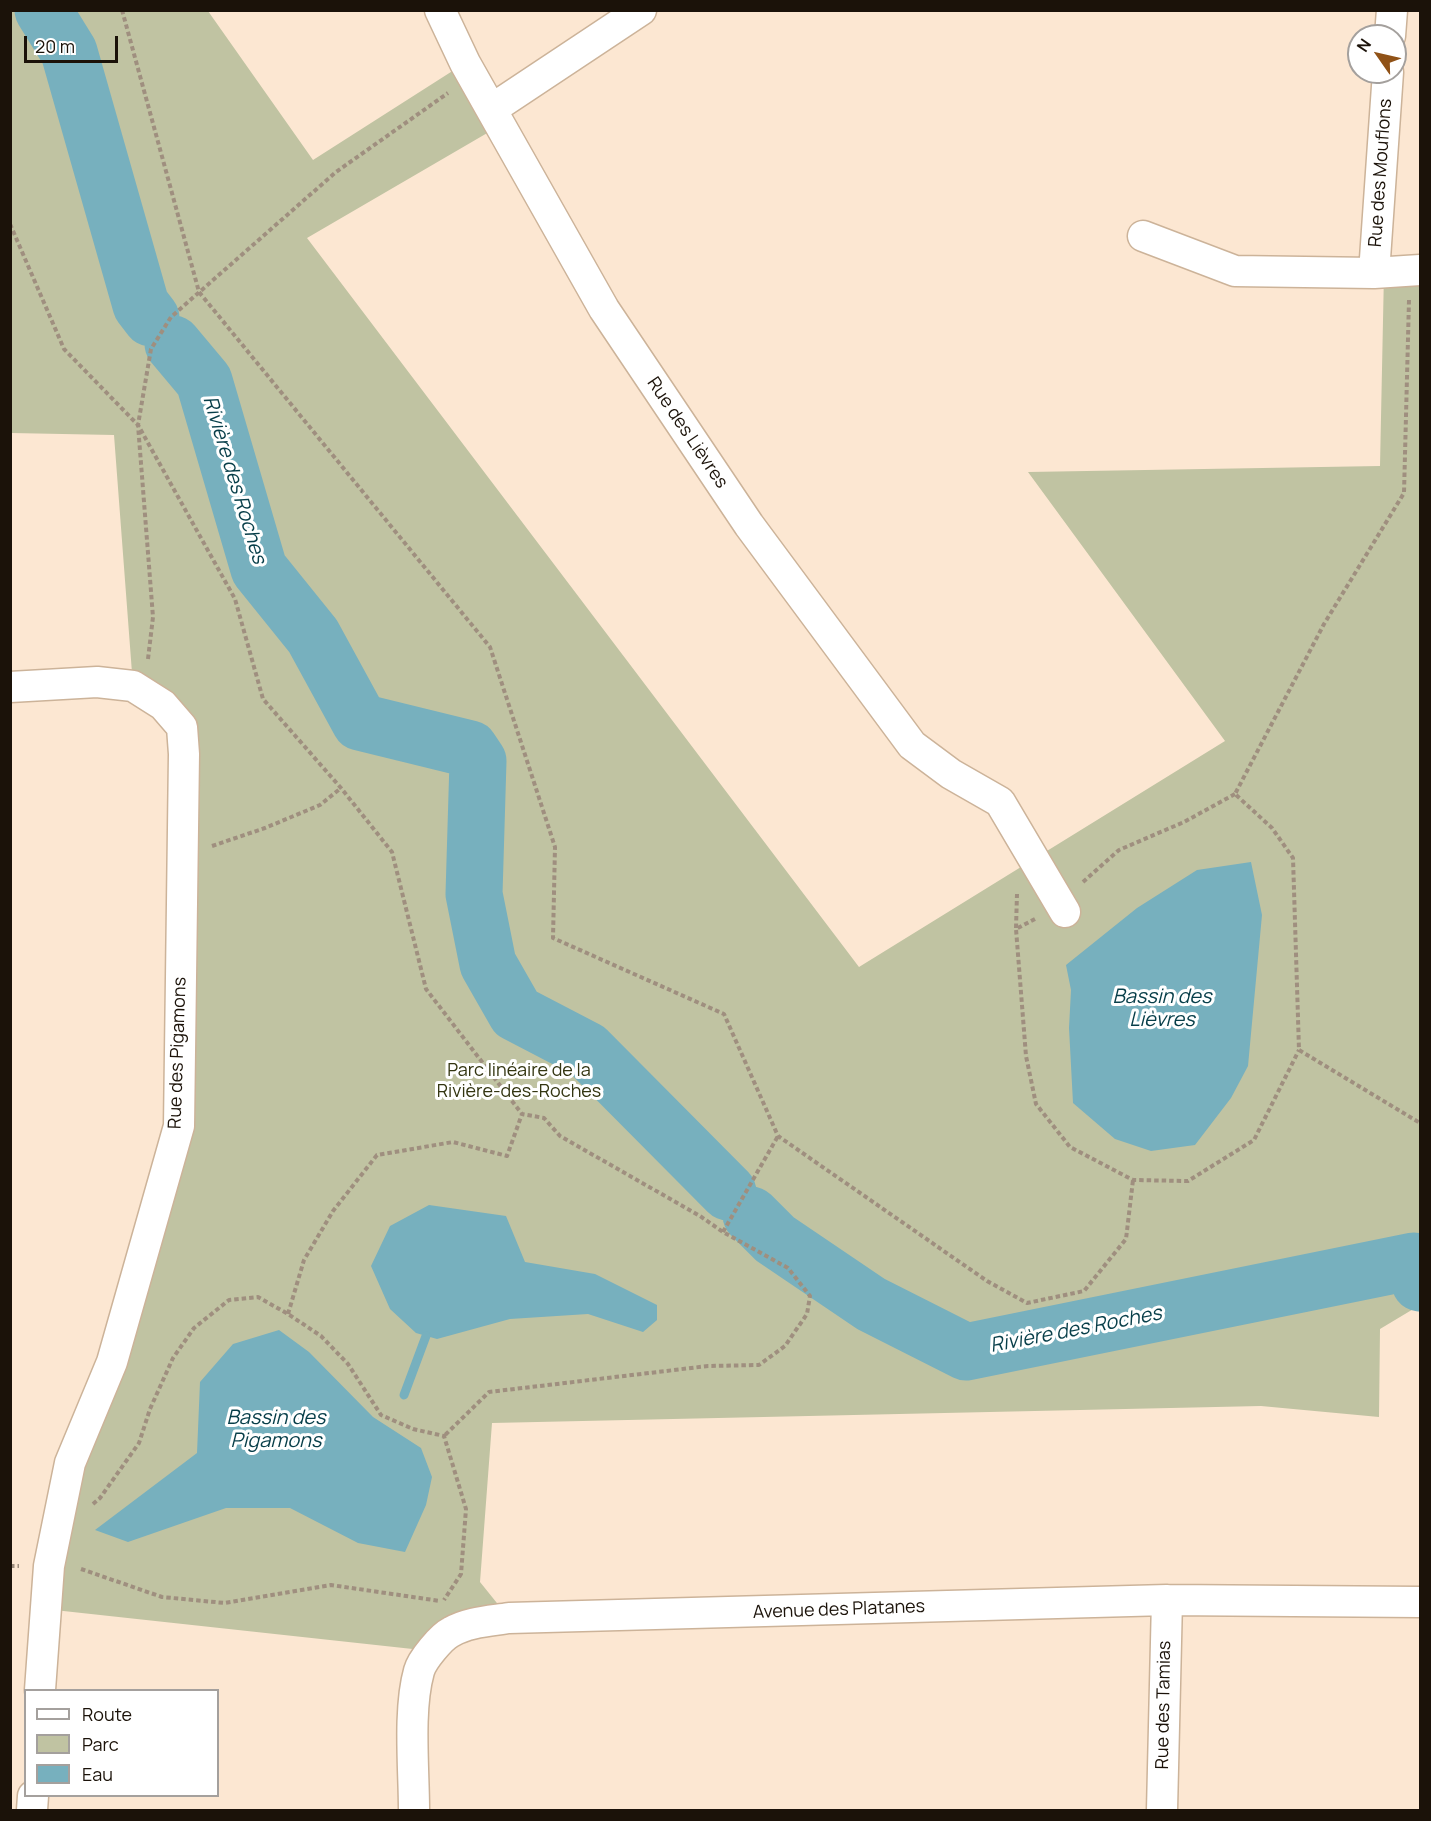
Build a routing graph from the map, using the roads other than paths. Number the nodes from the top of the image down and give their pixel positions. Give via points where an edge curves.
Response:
1 (440, 10) edge
2 (641, 10) edge
3 (1387, 84) edge
4 (492, 109) junction
5 (1143, 236) dead end
6 (1415, 271) edge
7 (1374, 273) junction
8 (10, 687) edge
9 (1063, 908) road end
10 (1167, 1600) junction
11 (1420, 1602) edge
12 (40, 1689) edge
13 (414, 1810) edge
14 (1162, 1810) edge

1 - 4 street, Rue des Lièvres
2 - 4 street
3 - 7 street, Rue des Mouflons
4 - 9 street, Rue des Lièvres via 604,309 749,525 912,745 951,774 1000,802
5 - 7 street via 1235,271
6 - 7 street
8 - 12 street, Rue des Pigamons via 97,682 133,686 163,705 182,728 184,754 179,1126 112,1362 70,1463 49,1566
10 - 11 street, Avenue des Platanes
10 - 13 street, Avenue des Platanes via 509,1618 471,1624 449,1632 419,1669 413,1702
10 - 14 street, Rue des Tamias

